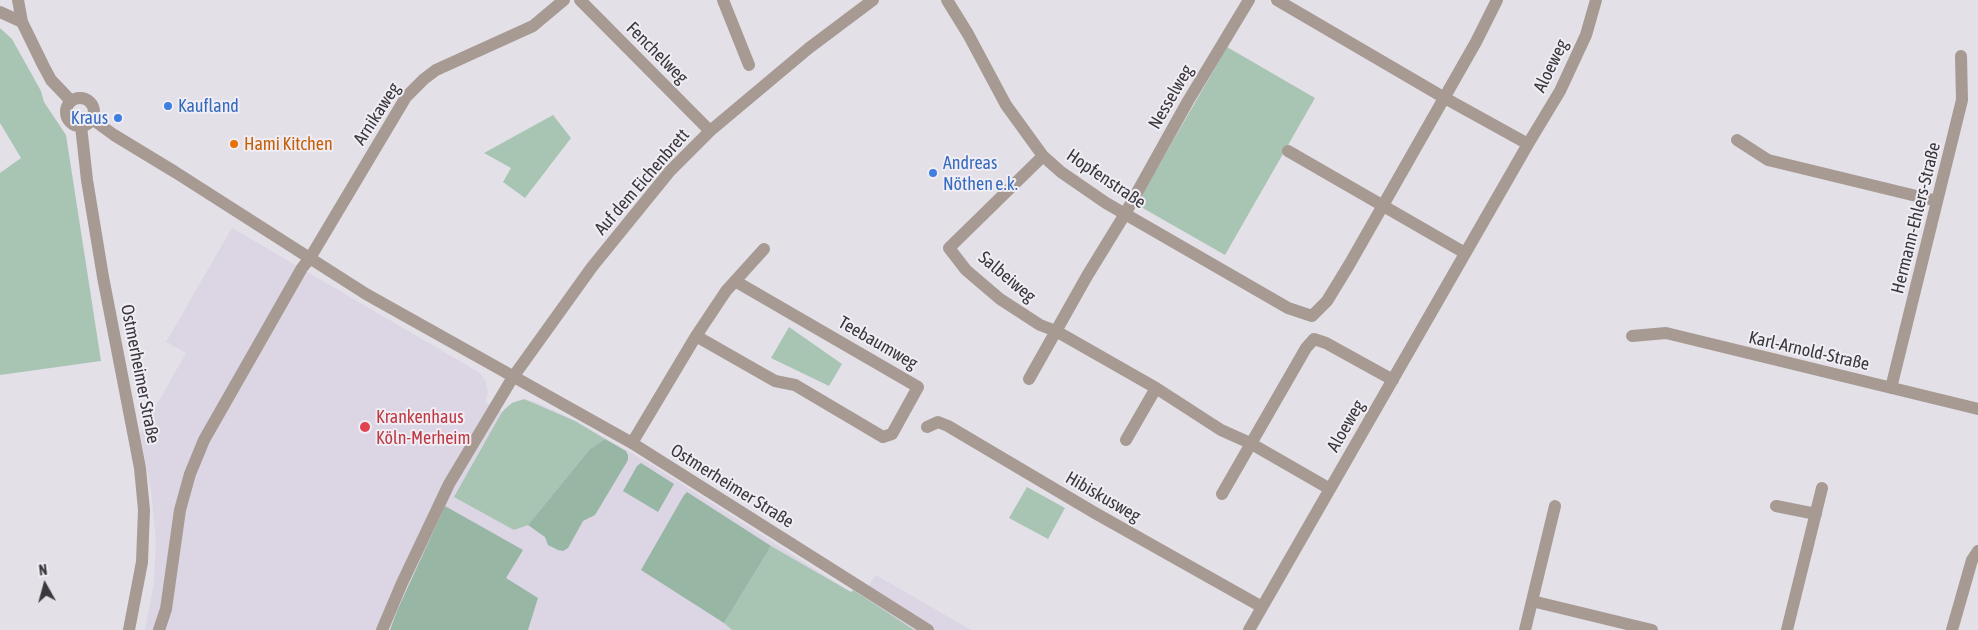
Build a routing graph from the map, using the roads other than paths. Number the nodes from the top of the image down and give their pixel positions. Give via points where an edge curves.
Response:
1 (18, 0) edge
2 (564, 0) edge
3 (580, 0) edge
4 (723, 0) edge
5 (873, 0) edge
6 (947, 0) edge
7 (1249, 0) edge
8 (1276, 0) edge
9 (1497, 0) edge
10 (1596, 0) edge
11 (0, 12) edge
12 (22, 22) junction
13 (1961, 56) dead end
14 (749, 65) dead end
15 (1442, 97) junction
16 (72, 101) junction
17 (92, 119) junction
18 (81, 126) junction
19 (710, 131) junction
20 (1737, 140) dead end
21 (1528, 144) junction
22 (1288, 152) dead end
23 (1043, 156) junction
24 (1937, 201) junction
25 (1382, 206) junction
26 (1125, 214) junction
27 (764, 249) dead end
28 (1466, 253) junction
29 (310, 258) junction
30 (735, 281) junction
31 (1312, 316) junction
32 (1056, 331) junction
33 (696, 336) junction
34 (1632, 336) dead end
35 (1314, 339) junction
36 (513, 377) junction
37 (1028, 379) dead end
38 (1393, 380) junction
39 (1156, 388) junction
40 (1891, 388) junction
41 (1978, 409) edge
42 (927, 426) dead end
43 (1126, 440) dead end
44 (632, 443) junction
45 (1250, 443) junction
46 (1822, 488) dead end
47 (1330, 489) junction
48 (1222, 494) dead end
49 (1555, 506) dead end
50 (1776, 506) dead end
51 (1816, 514) junction
52 (1978, 551) edge
53 (1532, 601) junction
54 (1262, 607) junction
55 (130, 630) edge
56 (159, 630) edge
57 (382, 630) edge
58 (928, 630) edge
59 (1249, 630) edge
60 (1525, 630) edge
61 (1652, 630) edge
62 (1787, 630) edge
63 (1952, 630) edge

1 - 12 street
2 - 29 street, Arnikaweg via 533,26 436,70 406,97
3 - 19 street, Fenchelweg
4 - 14 street
5 - 19 street, Auf dem Eichenbrett via 809,48
6 - 23 street, Hopfenstraße via 1006,105
7 - 26 street, Nesselweg
8 - 15 street
9 - 15 street
10 - 21 street, Aloeweg via 1586,35 1560,91
11 - 12 street
12 - 16 street via 51,80
13 - 24 street, Hermann-Ehlers-Straße via 1962,100
15 - 21 street
15 - 25 street
16 - 17 street via 88,100 93,107
16 - 18 street via 67,108 67,117
17 - 18 street
17 - 29 street, Ostmerheimer Straße
18 - 55 street, Ostmerheimer Straße via 105,286 140,468 144,510 142,562
19 - 36 street, Auf dem Eichenbrett via 670,171 592,267
20 - 24 street via 1768,160
21 - 28 street, Aloeweg
22 - 25 street
23 - 26 street, Hopfenstraße via 1106,204
23 - 32 street, Salbeiweg via 949,248 966,270 1000,299 1040,325
24 - 40 street, Hermann-Ehlers-Straße
25 - 28 street
25 - 31 street via 1327,301
26 - 31 street, Hopfenstraße via 1288,308
26 - 32 street
27 - 30 street
28 - 38 street, Aloeweg
29 - 36 street, Ostmerheimer Straße via 366,294
29 - 56 street via 203,444 190,474 180,510 166,609
30 - 33 street
30 - 33 street, Teebaumweg via 918,387 892,434 883,437 795,385 775,381
31 - 35 street
32 - 37 street
32 - 39 street, Salbeiweg
33 - 44 street
34 - 40 street, Karl-Arnold-Straße via 1666,333
35 - 38 street via 1326,342
35 - 45 street
36 - 44 street, Ostmerheimer Straße
36 - 57 street via 441,497
38 - 47 street, Aloeweg
39 - 43 street
39 - 45 street, Salbeiweg via 1221,430
40 - 41 street, Karl-Arnold-Straße
42 - 54 street, Hibiskusweg via 938,422 948,426
44 - 58 street, Ostmerheimer Straße
45 - 47 street
45 - 48 street
46 - 51 street
47 - 54 street, Aloeweg
49 - 53 street
50 - 51 street
51 - 62 street
52 - 63 street via 1972,560
53 - 60 street
53 - 61 street
54 - 59 street

